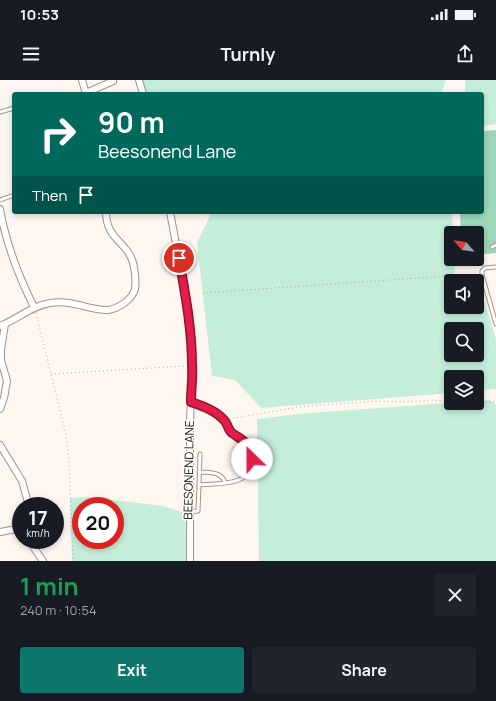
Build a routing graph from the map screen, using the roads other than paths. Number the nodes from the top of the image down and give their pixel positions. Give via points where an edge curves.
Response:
1 (82, 80) edge
2 (139, 80) edge
3 (113, 81) dead end
4 (85, 92) edge
5 (90, 92) edge
6 (142, 92) edge
7 (12, 109) edge
8 (0, 112) edge
9 (12, 197) edge
10 (0, 200) edge
11 (0, 209) edge
12 (106, 214) edge
13 (170, 214) edge
14 (496, 245) edge
15 (492, 247) dead end
16 (496, 266) edge
17 (34, 307) junction
18 (496, 324) edge
19 (2, 325) edge
20 (1, 360) edge
21 (191, 402) junction
22 (0, 409) edge
23 (0, 445) edge
24 (200, 454) dead end
25 (199, 472) junction
26 (225, 483) junction
27 (199, 485) junction
28 (26, 497) edge
29 (189, 512) junction
30 (12, 530) edge
31 (0, 532) edge
32 (35, 549) edge
33 (43, 561) edge
34 (190, 561) edge

1 - 4 street
2 - 6 street
3 - 5 street
7 - 8 lane
9 - 10 lane
11 - 17 street via 11,254
12 - 17 street via 110,231 129,251 132,260 135,289 131,296 121,305 108,310 65,302
13 - 21 street, BEESONEND LANE via 188,308 192,365
14 - 15 lane
16 - 18 lane via 482,271
17 - 19 street
19 - 20 street
20 - 22 street via 7,381
21 - 26 lane via 207,408 225,420 231,433 250,447 251,469 237,482
21 - 29 street, BEESONEND LANE
23 - 28 street via 22,481
24 - 25 lane
25 - 26 lane via 219,474 223,476
25 - 27 lane
26 - 27 lane
27 - 29 lane via 198,512
29 - 34 street, BEESONEND LANE
30 - 31 street
32 - 33 street

